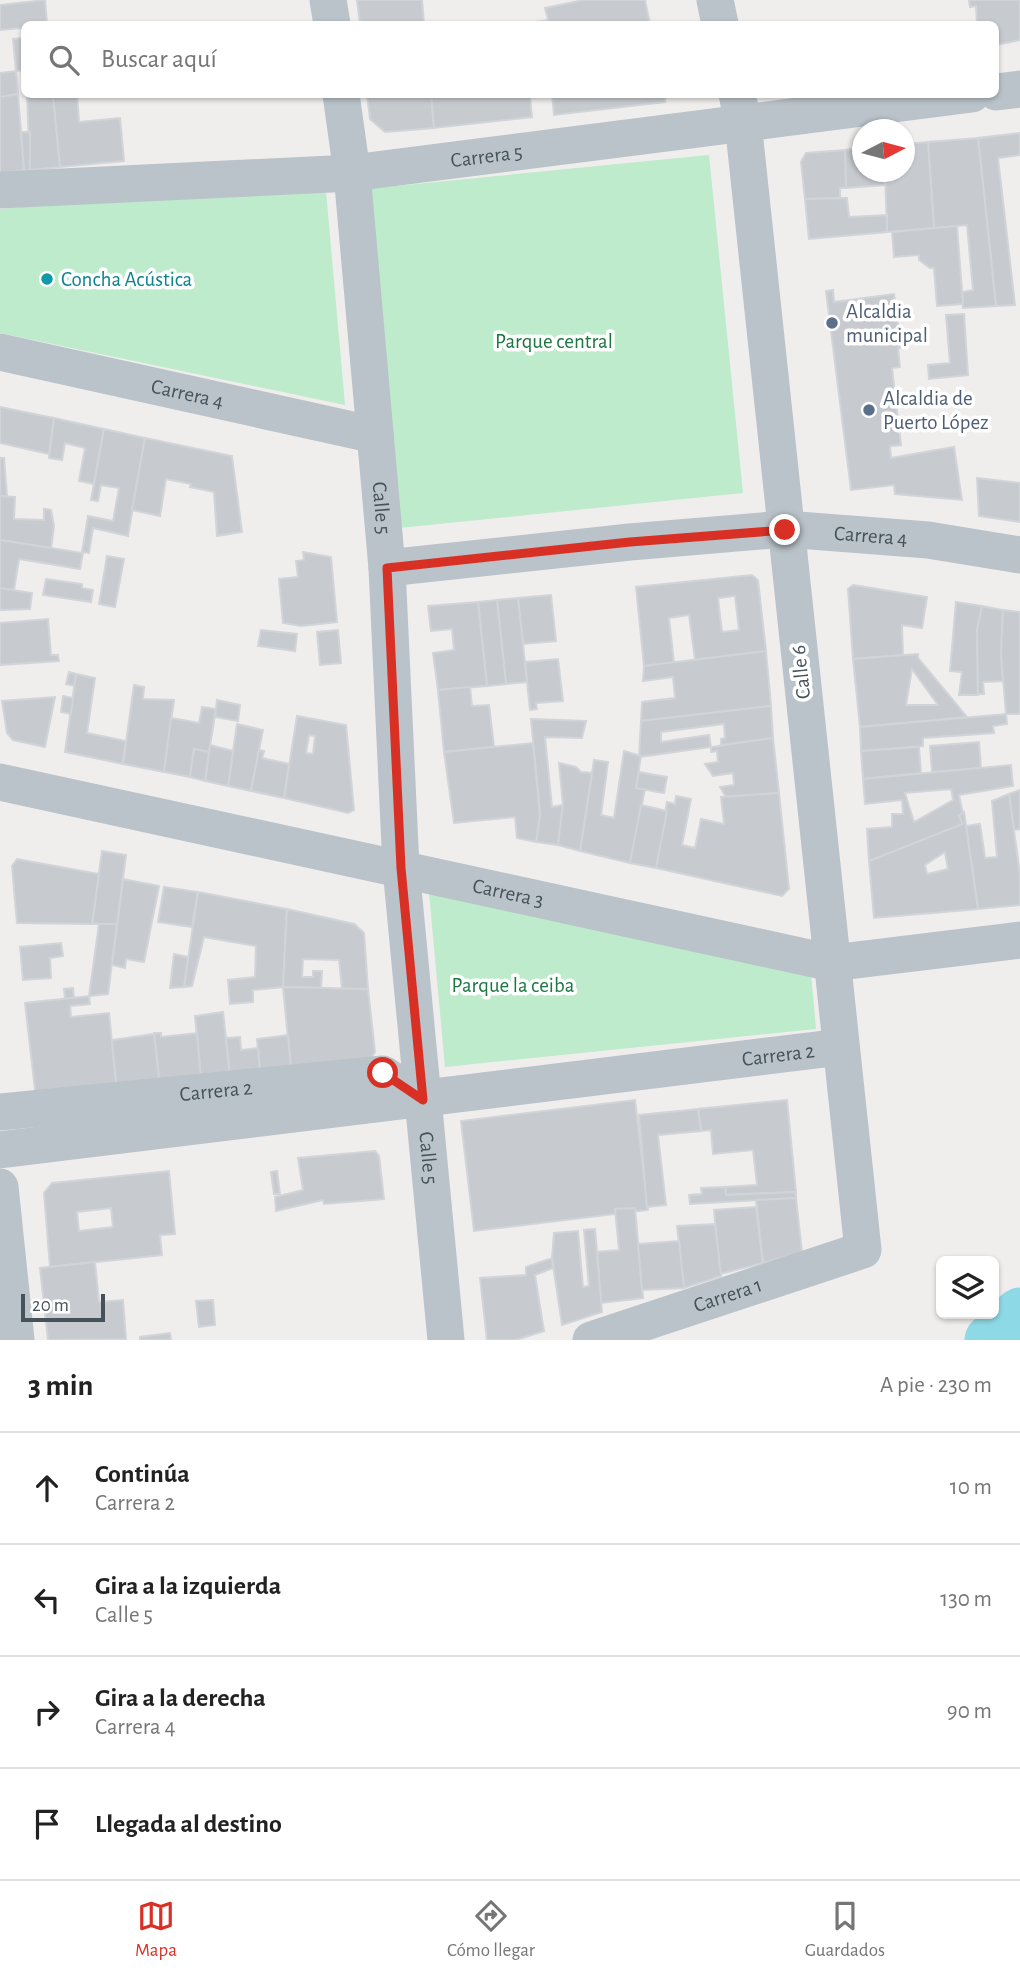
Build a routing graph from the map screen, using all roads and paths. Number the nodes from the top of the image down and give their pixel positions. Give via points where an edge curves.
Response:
1 (328, 0) edge
2 (715, 0) edge
3 (332, 21) edge
4 (719, 21) edge
5 (1020, 89) edge
6 (999, 92) edge
7 (342, 98) edge
8 (906, 98) edge
9 (740, 108) edge
10 (352, 173) junction
11 (0, 190) edge
12 (0, 352) edge
13 (375, 435) junction
14 (785, 530) junction
15 (1020, 555) edge
16 (387, 568) junction
17 (0, 782) edge
18 (401, 868) junction
19 (1020, 940) edge
20 (832, 963) junction
21 (841, 1047) junction
22 (423, 1100) junction
23 (0, 1112) edge
24 (0, 1150) edge
25 (0, 1186) edge
26 (863, 1250) joint
27 (16, 1340) edge
28 (446, 1340) edge
29 (591, 1340) edge

1 - 3 street
2 - 4 street
5 - 6 street
7 - 10 street, Calle 5
8 - 9 street, Carrera 5
9 - 10 street, Carrera 5
9 - 14 street, Calle 6
10 - 11 street, Carrera 5
10 - 13 street, Calle 5
12 - 13 street, Carrera 4
13 - 16 street, Calle 5
14 - 15 street, Carrera 4 via 928,540
14 - 16 street, Carrera 4
14 - 20 street, Calle 6
16 - 18 street, Calle 5
17 - 18 street, Carrera 3
18 - 20 street, Carrera 3
18 - 22 street, Calle 5
19 - 20 street, Carrera 3
20 - 21 street, Calle 6
21 - 22 street, Carrera 2
21 - 26 street, Calle 6
22 - 23 street, Carrera 2 via 383,1073
22 - 24 street, Carrera 2
22 - 28 street, Calle 5
25 - 27 street
26 - 29 street, Carrera 1

